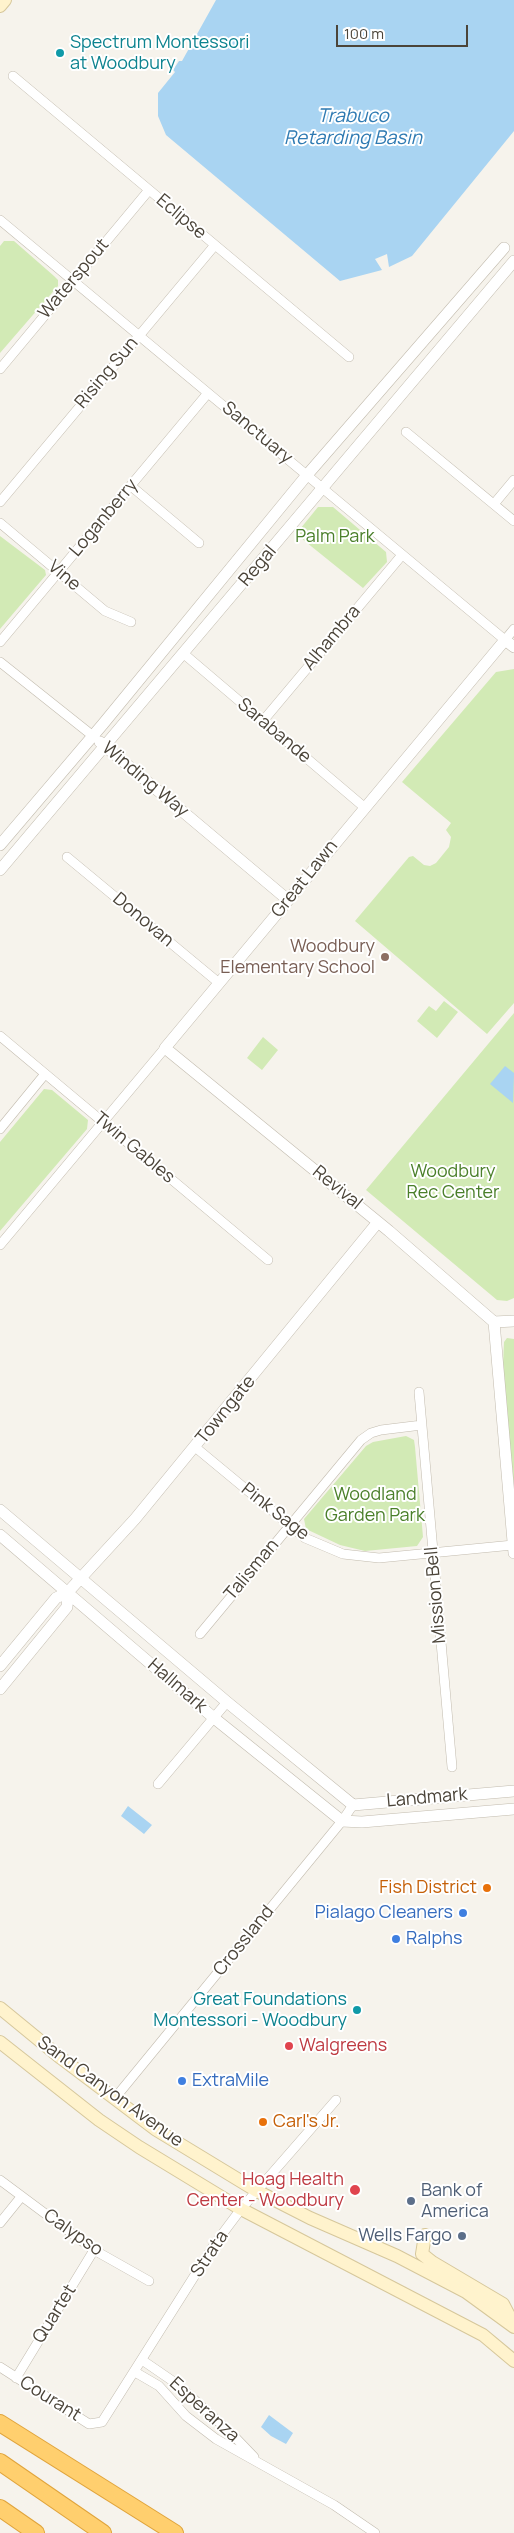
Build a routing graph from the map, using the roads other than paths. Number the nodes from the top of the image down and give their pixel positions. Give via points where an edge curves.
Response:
1 (5, 0) edge
2 (0, 6) edge
3 (13, 76) dead end
4 (149, 190) junction
5 (3, 222) edge
6 (0, 232) edge
7 (215, 245) junction
8 (509, 248) edge
9 (514, 263) edge
10 (73, 280) junction
11 (139, 336) junction
12 (349, 357) dead end
13 (0, 369) edge
14 (208, 393) junction
15 (406, 432) dead end
16 (307, 475) junction
17 (514, 480) edge
18 (131, 486) junction
19 (323, 488) junction
20 (0, 502) edge
21 (494, 504) junction
22 (514, 521) edge
23 (0, 523) edge
24 (199, 542) dead end
25 (402, 555) junction
26 (59, 571) junction
27 (131, 622) dead end
28 (514, 629) edge
29 (0, 642) edge
30 (510, 644) edge
31 (184, 654) junction
32 (0, 662) edge
33 (262, 722) junction
34 (92, 736) junction
35 (105, 746) junction
36 (364, 807) junction
37 (0, 845) edge
38 (67, 857) dead end
39 (0, 870) edge
40 (288, 900) junction
41 (219, 983) junction
42 (0, 1036) edge
43 (165, 1048) junction
44 (46, 1074) junction
45 (103, 1123) junction
46 (0, 1129) edge
47 (378, 1222) junction
48 (0, 1245) edge
49 (268, 1260) dead end
50 (512, 1321) edge
51 (494, 1322) junction
52 (419, 1392) dead end
53 (422, 1425) junction
54 (195, 1448) junction
55 (0, 1510) edge
56 (290, 1526) junction
57 (0, 1535) edge
58 (513, 1545) edge
59 (433, 1552) junction
60 (514, 1553) edge
61 (82, 1578) junction
62 (68, 1592) junction
63 (200, 1634) dead end
64 (0, 1666) edge
65 (0, 1689) edge
66 (227, 1702) junction
67 (214, 1718) junction
68 (452, 1767) dead end
69 (158, 1784) dead end
70 (514, 1791) edge
71 (353, 1805) junction
72 (514, 1809) edge
73 (342, 1821) junction
74 (0, 2008) edge
75 (0, 2042) edge
76 (115, 2098) junction
77 (336, 2100) dead end
78 (0, 2180) edge
79 (257, 2191) junction
80 (22, 2197) junction
81 (241, 2209) junction
82 (0, 2223) edge
83 (424, 2235) dead end
84 (94, 2250) junction
85 (149, 2281) dead end
86 (514, 2326) edge
87 (142, 2360) junction
88 (514, 2361) edge
89 (0, 2367) edge
90 (135, 2372) junction
91 (16, 2378) junction
92 (102, 2422) joint
93 (0, 2423) edge
94 (0, 2462) edge
95 (261, 2465) junction
96 (0, 2508) edge
97 (36, 2533) edge
98 (103, 2533) edge
99 (175, 2533) edge
100 (375, 2533) edge

1 - 2 main road
3 - 4 street, Eclipse
4 - 7 street, Eclipse
4 - 10 street, Waterspout
5 - 6 street
5 - 10 street, Sanctuary
7 - 11 street, Rising Sun
7 - 12 street, Eclipse
8 - 9 street
8 - 16 street, Regal
9 - 19 street, Regal
10 - 11 street, Sanctuary
10 - 13 street, Waterspout
11 - 14 street, Sanctuary
11 - 20 street, Rising Sun
14 - 16 street, Sanctuary
14 - 18 street, Loganberry
15 - 21 street
16 - 19 street, Sanctuary
16 - 34 street, Regal
17 - 21 street
18 - 24 street
18 - 26 street, Loganberry
19 - 25 street, Sanctuary
19 - 31 street, Regal
21 - 22 street
23 - 26 street, Vine
25 - 30 street, Sanctuary
25 - 33 street, Alhambra
26 - 27 street, Vine via 105,611
26 - 29 street, Loganberry
28 - 30 street, Great Lawn
30 - 36 street, Great Lawn
31 - 33 street, Sarabande
31 - 35 street, Regal
32 - 34 street, Winding Way
33 - 36 street, Sarabande
34 - 35 street, Winding Way
34 - 37 street, Regal
35 - 39 street, Regal
35 - 40 street, Winding Way
36 - 40 street, Great Lawn
38 - 41 street, Donovan
40 - 41 street, Great Lawn
41 - 43 street, Great Lawn
42 - 44 street, Twin Gables
43 - 45 street, Great Lawn
43 - 47 street, Revival
44 - 45 street, Twin Gables
44 - 46 street
45 - 48 street, Great Lawn
45 - 49 street, Twin Gables
47 - 51 street, Revival
47 - 54 street, Towngate
50 - 51 street
51 - 58 street
52 - 53 street, Mission Bell
53 - 56 street, Talisman via 381,1430 361,1440
53 - 59 street, Mission Bell
54 - 56 street, Pink Sage
54 - 61 street, Towngate
55 - 61 street, Hallmark
56 - 59 street, Pink Sage via 318,1544 356,1557
56 - 63 street, Talisman
57 - 62 street, Hallmark
58 - 59 street, Pink Sage
58 - 60 street
59 - 68 street, Mission Bell
61 - 62 street, Towngate
61 - 66 street, Hallmark
62 - 64 street, Towngate via 56,1598
62 - 65 street, Towngate via 67,1607
62 - 67 street, Hallmark
66 - 67 street
66 - 71 street, Hallmark
67 - 69 street
67 - 73 street, Hallmark
70 - 71 street, Landmark
71 - 73 street, Crossland
72 - 73 street, Landmark
73 - 76 street, Crossland
74 - 76 main road, Sand Canyon Avenue
75 - 81 main road, Sand Canyon Avenue via 99,2120
76 - 79 main road, Sand Canyon Avenue via 155,2129
77 - 79 street, Strata
78 - 80 street, Calypso
79 - 81 street, Strata
79 - 86 main road, Sand Canyon Avenue via 466,2292
80 - 82 street
80 - 84 street, Calypso
81 - 87 street, Strata via 214,2245
81 - 88 main road, Sand Canyon Avenue via 483,2335
83 - 86 main road via 422,2254 503,2304
84 - 85 street, Calypso
84 - 91 street, Quartet
87 - 90 street, Strata
87 - 95 street, Esperanza via 177,2384 231,2432
89 - 91 street, Courant
90 - 92 street, Strata
90 - 95 street, Esperanza via 160,2386 186,2416 216,2439
91 - 92 street, Courant via 89,2424
93 - 99 highway
94 - 98 highway
95 - 100 street, Esperanza via 334,2505
96 - 97 highway

